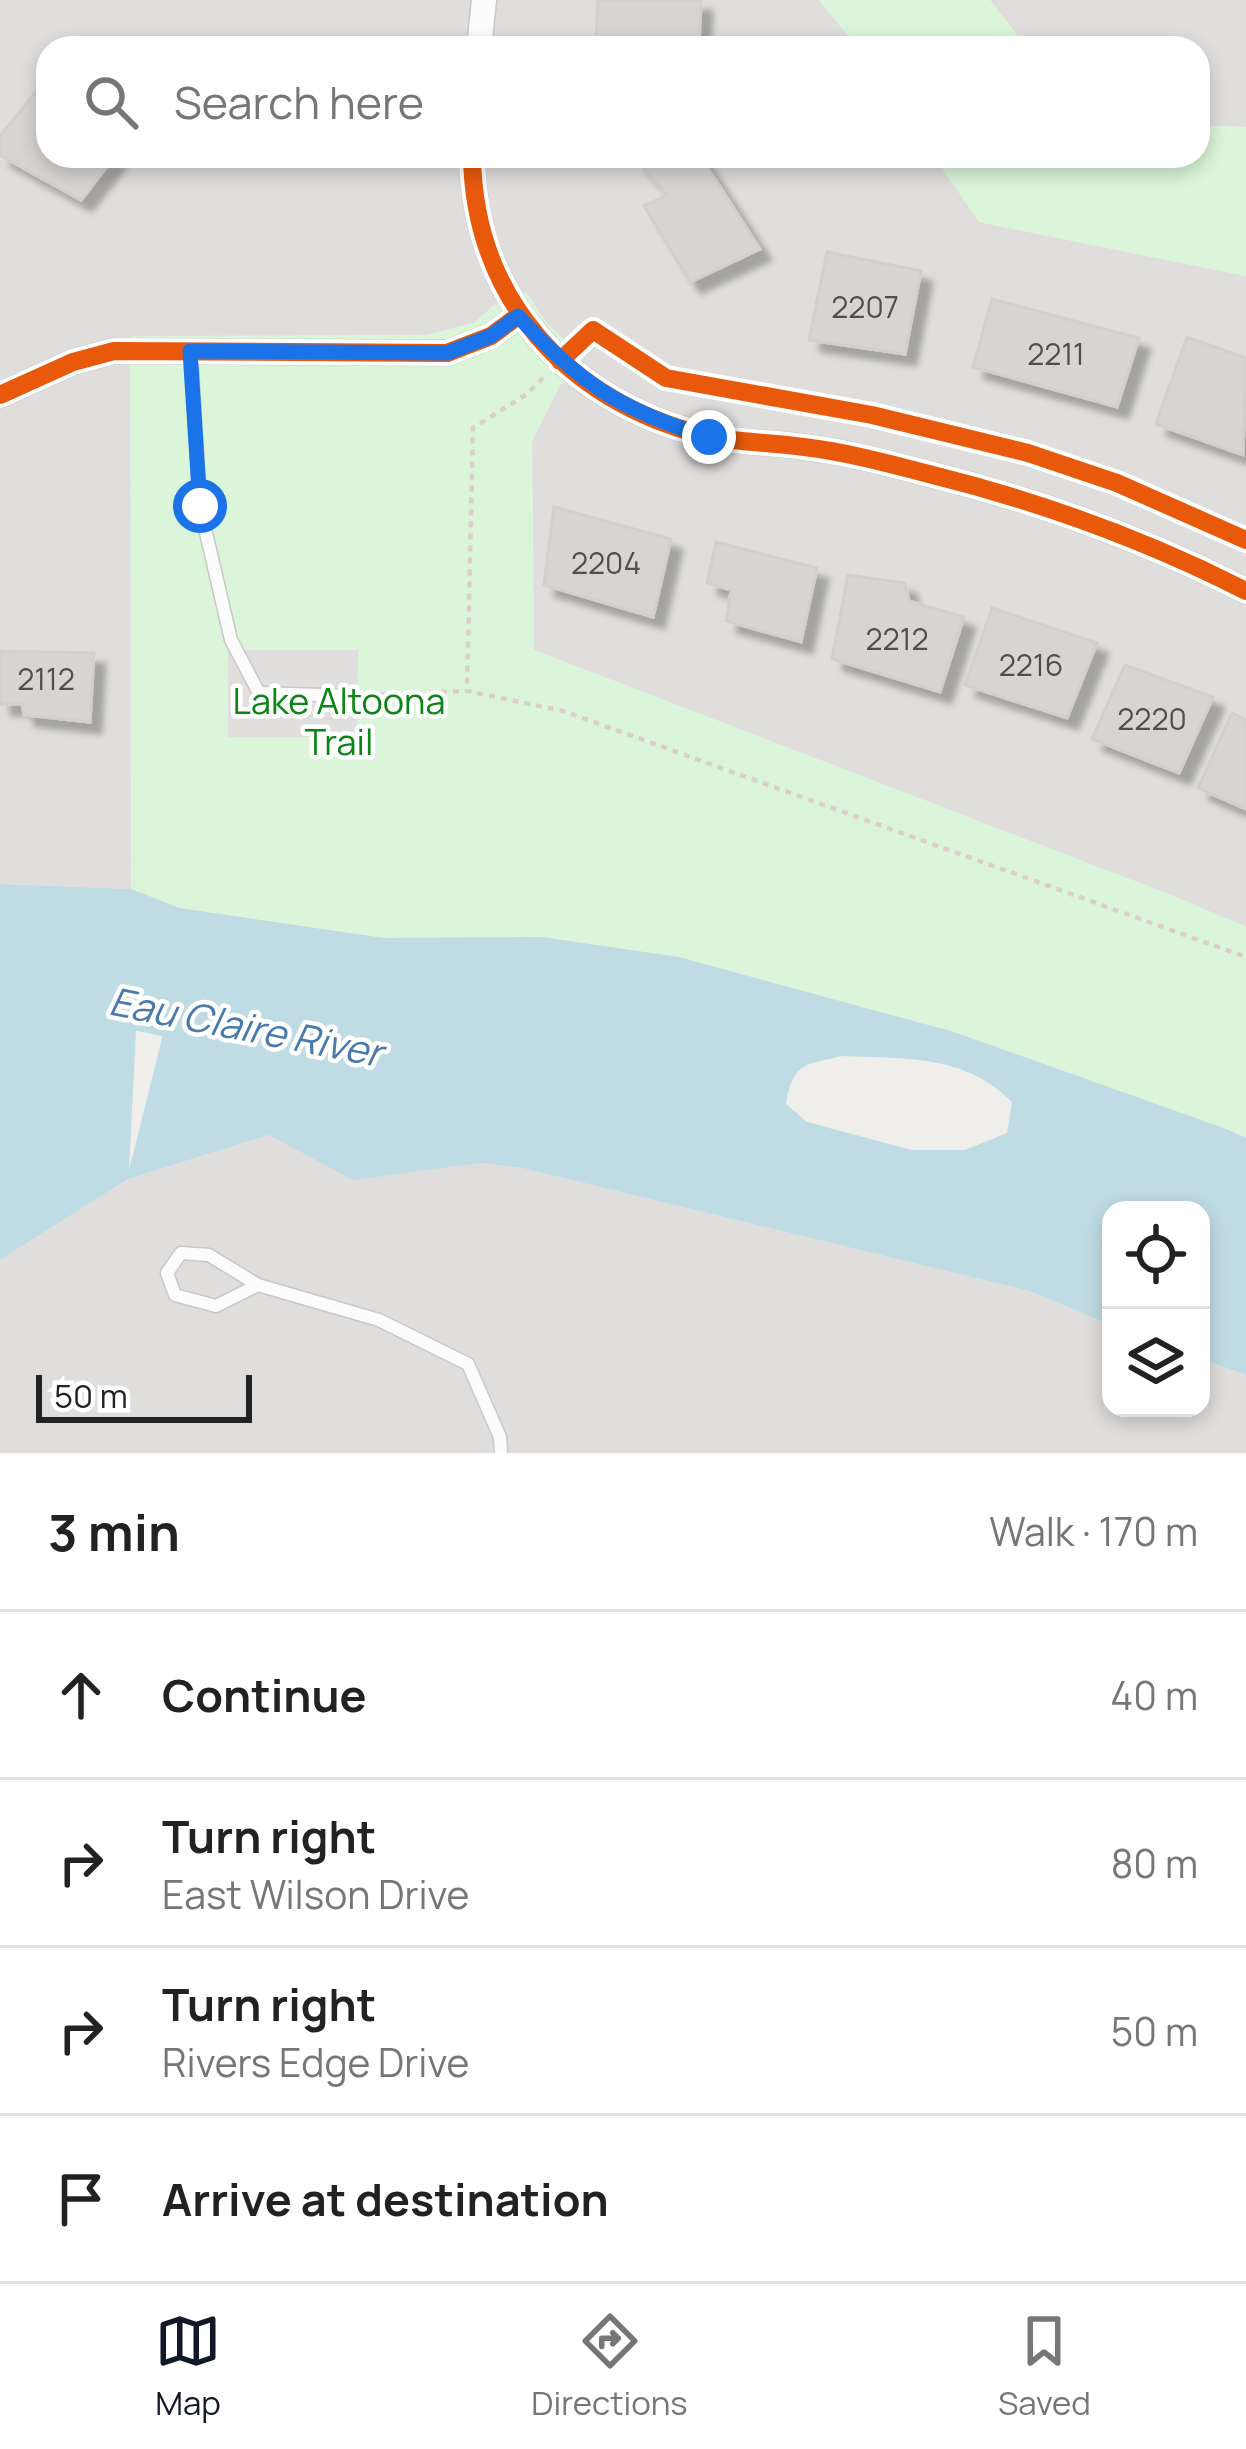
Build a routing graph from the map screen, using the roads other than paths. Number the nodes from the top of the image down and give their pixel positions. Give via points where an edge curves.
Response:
1 (484, 0) edge
2 (480, 36) edge
3 (472, 168) edge
4 (518, 316) junction
5 (190, 351) junction
6 (0, 394) edge
7 (1246, 591) edge
8 (352, 696) road end
9 (258, 1285) junction
10 (501, 1453) edge

1 - 2 street
3 - 4 street via 483,237
4 - 5 street via 447,353
4 - 7 street via 560,362 614,402 660,422 709,437 872,459 1017,498
5 - 6 street via 114,351
5 - 8 lane via 200,506 231,640 259,693
9 - 9 lane via 209,1256 181,1253 167,1273 175,1295 216,1306
9 - 10 lane via 379,1320 468,1364

